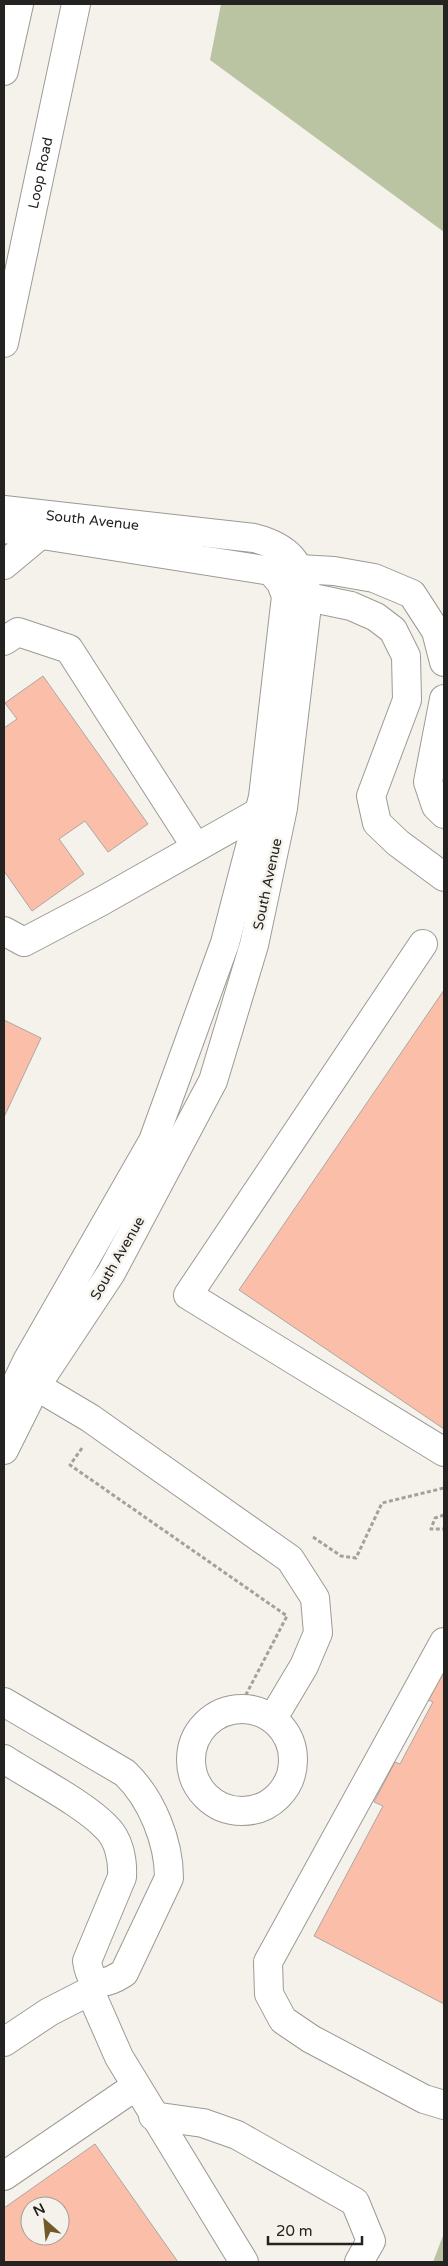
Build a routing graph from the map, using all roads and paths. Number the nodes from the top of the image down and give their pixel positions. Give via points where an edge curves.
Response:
1 (19, 4) edge
2 (76, 4) edge
3 (4, 71) edge
4 (4, 343) edge
5 (4, 510) edge
6 (4, 529) edge
7 (40, 535) junction
8 (4, 564) edge
9 (300, 569) junction
10 (271, 571) junction
11 (297, 597) junction
12 (4, 641) edge
13 (444, 662) edge
14 (444, 699) edge
15 (259, 812) junction
16 (444, 814) edge
17 (196, 848) junction
18 (444, 877) edge
19 (4, 931) edge
20 (423, 944) dead end
21 (36, 1386) junction
22 (4, 1409) edge
23 (4, 1450) edge
24 (444, 1452) edge
25 (444, 1488) edge
26 (444, 1516) edge
27 (444, 1529) edge
28 (341, 1556) dead end
29 (444, 1642) edge
30 (4, 1702) edge
31 (273, 1718) dead end
32 (4, 1759) edge
33 (93, 1986) junction
34 (4, 2042) edge
35 (136, 2086) junction
36 (444, 2105) edge
37 (153, 2116) junction
38 (4, 2176) edge
39 (244, 2262) edge
40 (359, 2262) edge

1 - 3 street
2 - 4 street, Loop Road
5 - 9 street, South Avenue via 254,538 274,543
6 - 7 street
7 - 8 street
7 - 10 street
9 - 10 street
9 - 11 street, South Avenue
9 - 13 street via 374,578 412,594 436,631
10 - 11 street
11 - 15 street
11 - 18 street via 351,606 376,616 392,630 406,656 407,700 371,796 377,823
11 - 21 street, South Avenue via 283,808 254,945 213,1081 111,1273
12 - 17 street via 18,632 69,649
14 - 16 street via 428,782 436,806
15 - 17 street
15 - 22 street via 226,942 153,1141 27,1361
17 - 19 street via 24,942
20 - 24 street via 188,1295
21 - 23 street, South Avenue
21 - 31 street via 90,1418 290,1559 315,1598 318,1633 304,1666
25 - 28 path via 382,1503 356,1558
26 - 27 path via 434,1518 431,1529
29 - 36 street via 268,1962 269,1994 283,2020 311,2039 424,2099
30 - 33 street via 125,1773 139,1786 165,1848 169,1878 124,1973
32 - 33 street via 90,1813 108,1828 118,1847 123,1864 122,1877 87,1961
33 - 34 street
33 - 35 street via 119,2057
35 - 37 street
35 - 38 street
37 - 39 street
37 - 40 street via 203,2123 237,2135 354,2202 371,2241

